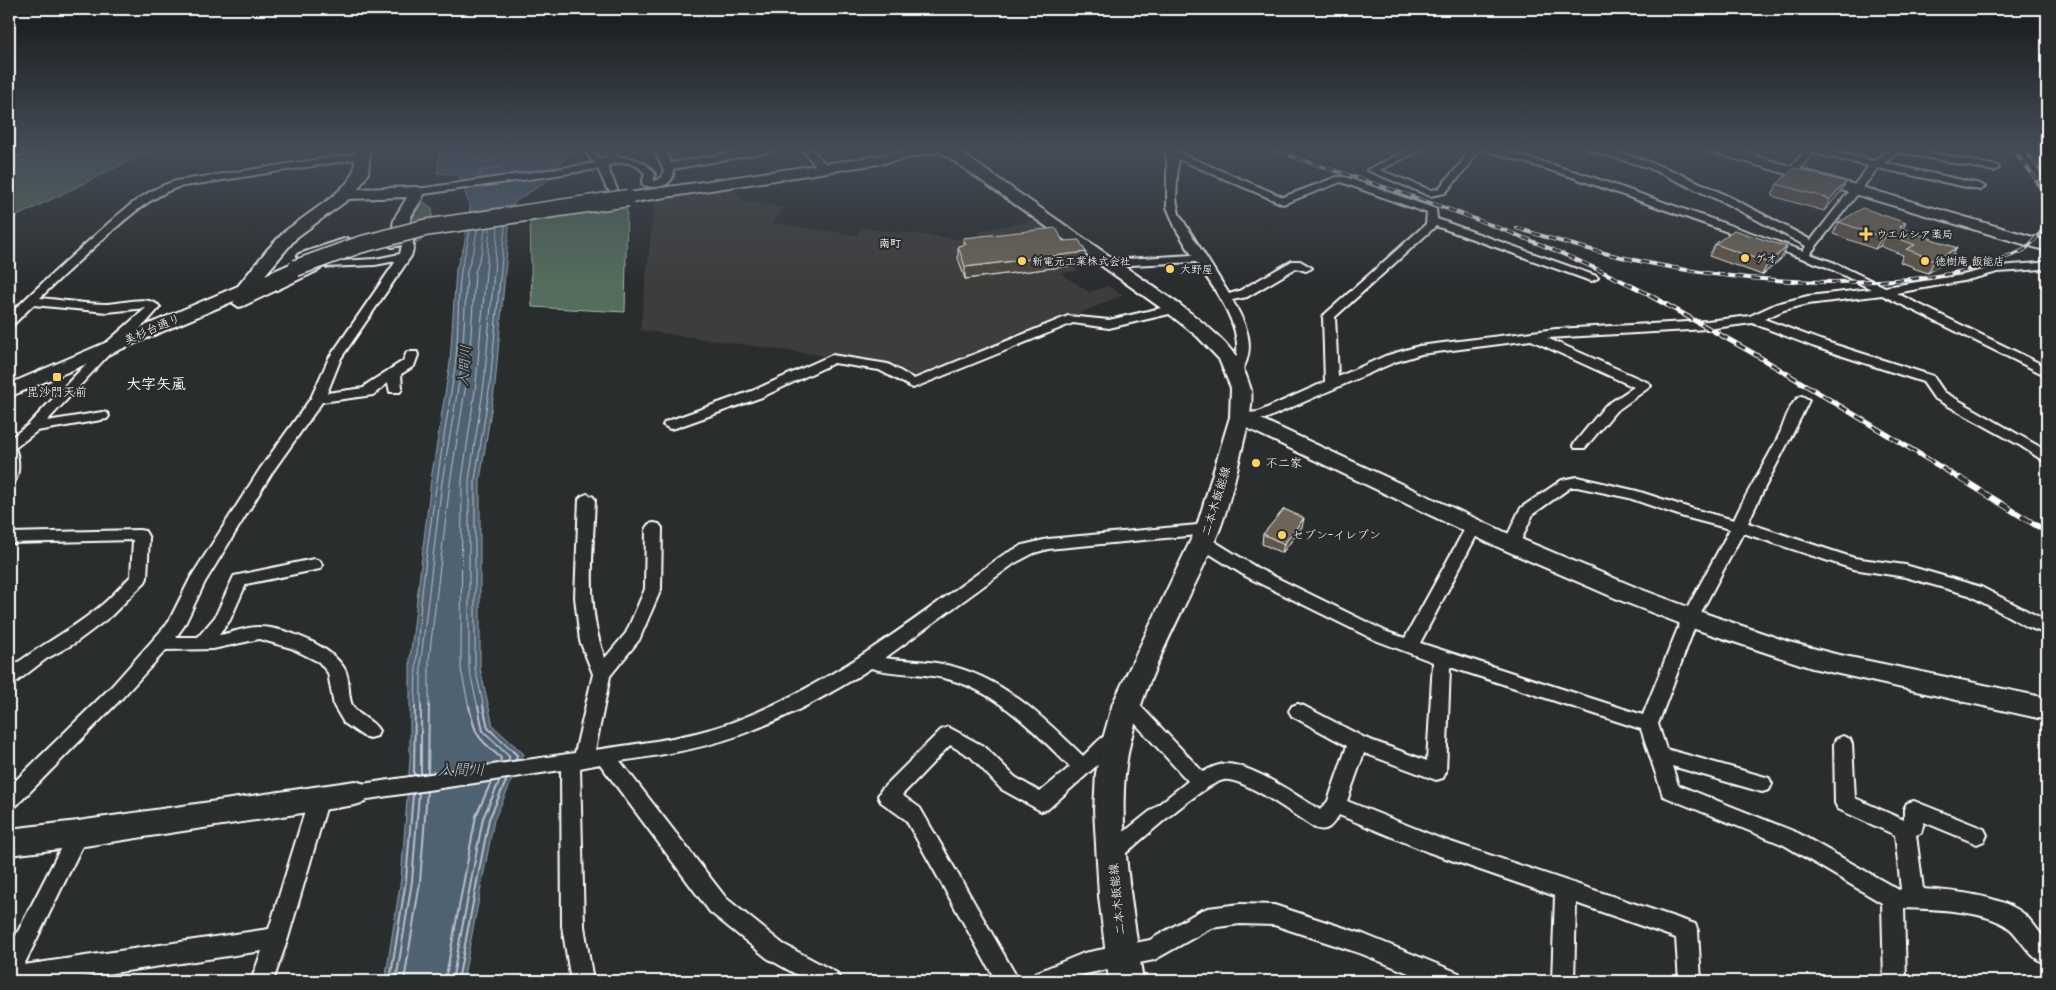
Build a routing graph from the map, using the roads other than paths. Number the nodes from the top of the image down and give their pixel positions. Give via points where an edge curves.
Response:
1 (152, 194) edge
2 (345, 194) edge
3 (416, 194) edge
4 (654, 194) edge
5 (1011, 194) edge
6 (1171, 194) edge
7 (1268, 194) edge
8 (1301, 194) edge
9 (1631, 194) edge
10 (1714, 194) edge
11 (1852, 194) edge
12 (1869, 194) edge
13 (1386, 195) edge
14 (1432, 221) junction
15 (404, 241) junction
16 (1813, 245) junction
17 (2047, 246) edge
18 (1805, 255) junction
19 (1200, 258) junction
20 (1109, 263) junction
21 (2047, 263) edge
22 (321, 266) junction
23 (1306, 268) dead end
24 (1592, 278) dead end
25 (1885, 291) junction
26 (242, 296) junction
27 (1225, 298) junction
28 (30, 301) junction
29 (1174, 309) junction
30 (1753, 319) junction
31 (9, 322) edge
32 (1532, 336) junction
33 (109, 348) junction
34 (412, 355) dead end
35 (1235, 371) junction
36 (2047, 372) edge
37 (394, 373) junction
38 (1332, 383) junction
39 (395, 389) dead end
40 (9, 391) edge
41 (318, 398) junction
42 (1802, 400) dead end
43 (102, 416) dead end
44 (1240, 417) junction
45 (670, 425) dead end
46 (33, 428) junction
47 (9, 445) edge
48 (1580, 445) dead end
49 (9, 450) edge
50 (2047, 457) edge
51 (9, 480) edge
52 (587, 499) dead end
53 (1739, 526) junction
54 (1473, 527) junction
55 (654, 528) dead end
56 (1206, 535) junction
57 (9, 538) edge
58 (1512, 543) junction
59 (314, 565) dead end
60 (1690, 618) junction
61 (2047, 628) edge
62 (203, 643) junction
63 (162, 644) junction
64 (1409, 646) junction
65 (1442, 658) junction
66 (870, 660) junction
67 (602, 674) junction
68 (9, 678) edge
69 (1128, 703) junction
70 (2047, 709) edge
71 (1298, 711) dead end
72 (1649, 724) junction
73 (370, 731) dead end
74 (1118, 735) junction
75 (1358, 743) junction
76 (1843, 744) dead end
77 (605, 756) junction
78 (1660, 756) junction
79 (572, 761) junction
80 (1082, 768) junction
81 (1201, 782) junction
82 (1762, 784) dead end
83 (355, 793) joint
84 (319, 798) junction
85 (9, 800) edge
86 (1336, 805) junction
87 (1905, 830) junction
88 (78, 834) junction
89 (1977, 835) dead end
90 (9, 842) edge
91 (1112, 853) junction
92 (1566, 890) junction
93 (1903, 898) junction
94 (278, 938) junction
95 (1123, 954) junction
96 (2047, 954) edge
97 (9, 972) edge
98 (9, 978) edge
99 (262, 981) edge
100 (582, 981) edge
101 (829, 981) edge
102 (1008, 981) edge
103 (1044, 981) edge
104 (1126, 981) edge
105 (1451, 981) edge
106 (1563, 981) edge
107 (1690, 981) edge
108 (1895, 981) edge

1 - 28 street via 67,264
2 - 26 street via 282,242
3 - 15 street via 401,218
4 - 26 street, 美杉台通り, bridge via 409,232 364,243 296,268
5 - 20 street, 二本木飯能線
6 - 19 street via 1174,214
7 - 8 street via 1283,201
9 - 18 street
10 - 16 street
11 - 16 street
12 - 17 street
13 - 14 street via 1432,211
14 - 24 street
14 - 38 street via 1330,316
15 - 22 street
15 - 22 street via 303,256
15 - 41 street via 378,293 335,358
16 - 18 street
18 - 25 street
19 - 20 street
19 - 27 street
20 - 29 street, 二本木飯能線
21 - 25 street
22 - 26 street
23 - 27 street via 1296,264 1243,294
25 - 30 street via 1808,300 1780,307
25 - 36 street
26 - 33 street, 美杉台通り
27 - 35 street via 1242,330 1244,341 1243,355
28 - 31 street
28 - 33 street via 108,308 146,304 154,307
29 - 35 street, 二本木飯能線 via 1219,347
29 - 45 street via 1109,324 1072,319 913,384 883,367 832,359 757,394
30 - 32 street
30 - 50 street via 1928,379 1939,395
32 - 38 street via 1419,350 1390,358
32 - 48 street via 1644,386 1610,409
33 - 40 street, 美杉台通り
33 - 46 street
34 - 37 street via 409,363
35 - 44 street, 二本木飯能線 via 1241,388
37 - 39 street
37 - 41 street via 368,392
38 - 44 street via 1260,416
41 - 63 street via 267,469
42 - 53 street
43 - 46 street
44 - 54 street
44 - 56 street, 二本木飯能線
46 - 47 street
49 - 51 street
52 - 67 street via 583,598 589,641
53 - 58 street via 1632,494 1571,482 1527,511
53 - 60 street
53 - 61 street via 1853,563 1905,571 1975,591
54 - 58 street
54 - 64 street
55 - 67 street via 653,589 633,636
56 - 64 street via 1253,573 1381,636
56 - 66 street via 1048,544 1029,549 1009,559
56 - 69 street, 二本木飯能線
57 - 68 street via 126,535 139,535 141,538 139,578 105,612
58 - 60 street
59 - 62 street via 240,580 222,620
60 - 70 street via 1766,645 1851,669
60 - 72 street
62 - 63 street
62 - 73 street via 258,633 281,637 325,658 337,670 343,706 351,718
63 - 85 street
64 - 65 street
65 - 72 street
65 - 75 street via 1436,772
66 - 77 street via 828,686 747,725 672,746
66 - 80 street via 878,666 945,671 997,692 1025,712
67 - 79 street
69 - 74 street, 二本木飯能線
69 - 81 street
71 - 75 street
72 - 78 street
74 - 80 street
74 - 91 street, 二本木飯能線 via 1109,810
75 - 86 street
76 - 87 street via 1845,803
77 - 79 street
77 - 101 street via 718,905 775,951
78 - 82 street
78 - 93 street via 1670,790 1791,839
79 - 83 street
79 - 100 street via 573,926
80 - 102 street via 1041,803 1008,782 978,752 948,735 888,796 913,814
81 - 86 street via 1223,772 1251,778 1322,822
81 - 91 street
83 - 84 street
84 - 88 street
84 - 94 street
86 - 92 street via 1435,846
87 - 89 street via 1914,827 1914,809
87 - 93 street
88 - 90 street
88 - 97 street
91 - 95 street, 二本木飯能線
92 - 106 street
92 - 107 street via 1687,931
93 - 96 street via 1978,906 2015,919
93 - 108 street
94 - 98 street
94 - 99 street
95 - 103 street via 1084,964
95 - 104 street, 二本木飯能線
95 - 105 street via 1154,950 1208,918 1240,914 1274,915 1363,944

